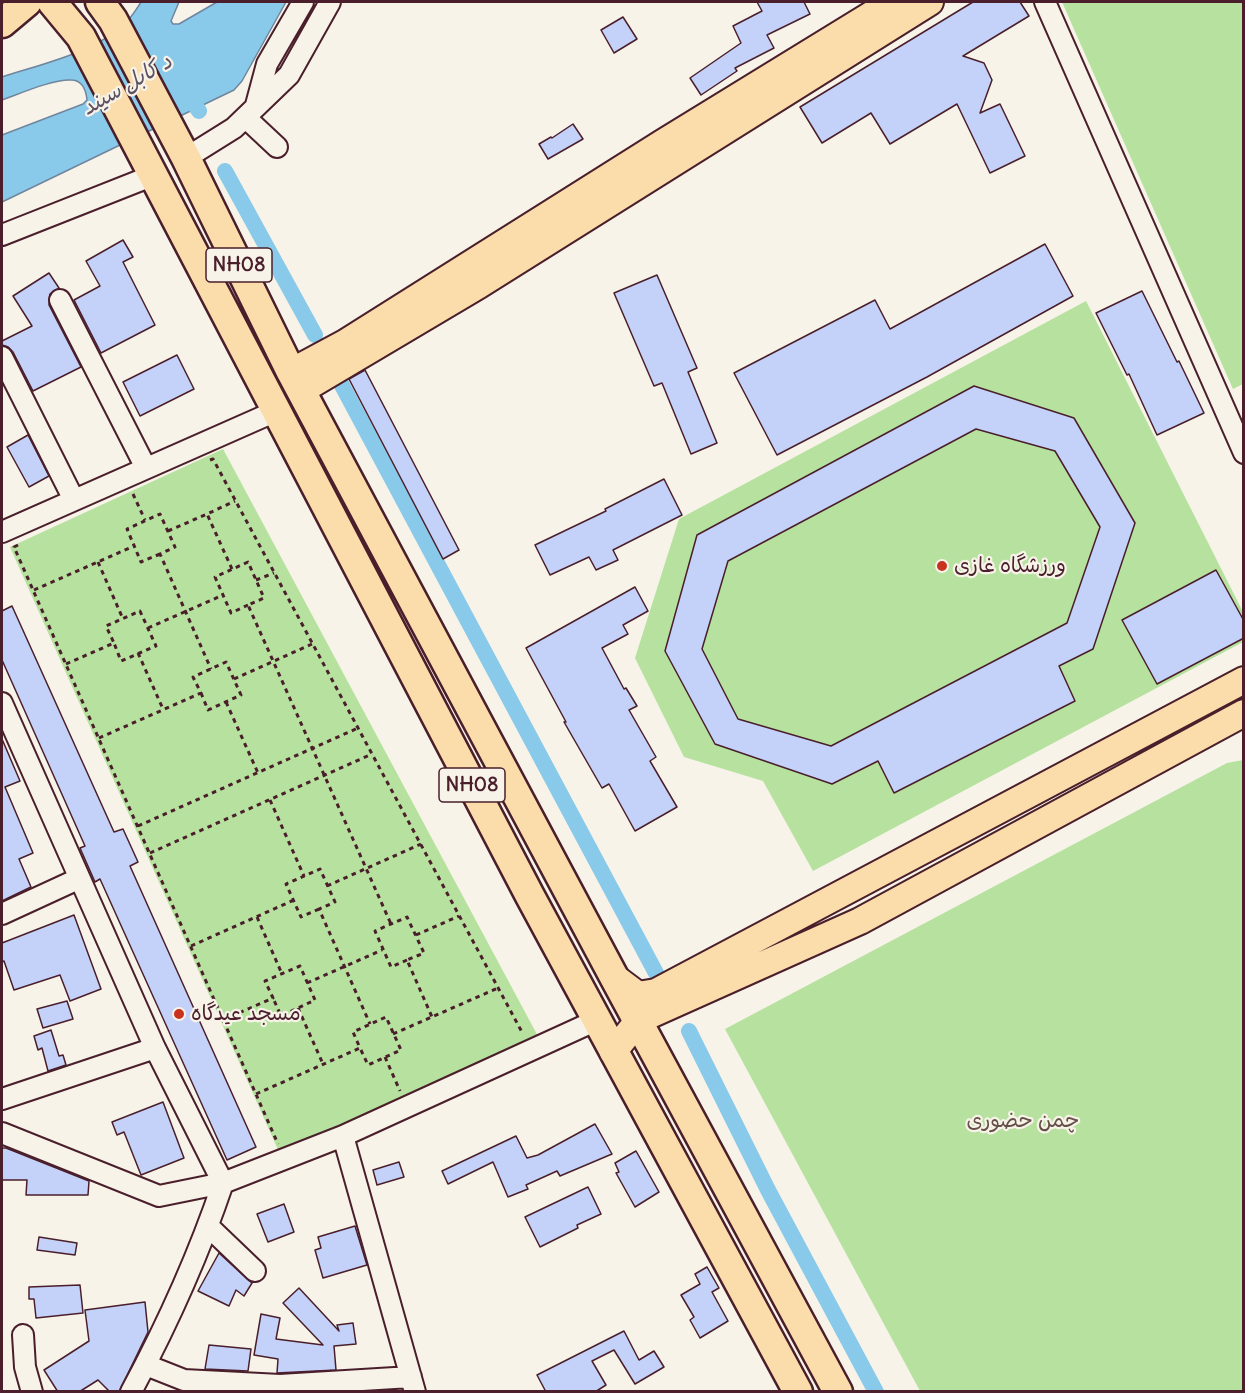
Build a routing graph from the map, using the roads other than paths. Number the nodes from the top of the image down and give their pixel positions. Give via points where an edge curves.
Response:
1 (27, 2) edge
2 (52, 2) edge
3 (303, 2) edge
4 (330, 2) edge
5 (892, 2) edge
6 (930, 2) edge
7 (1045, 2) edge
8 (106, 11) edge
9 (2, 24) edge
10 (250, 113) junction
11 (278, 147) dead end
12 (186, 158) junction
13 (154, 175) junction
14 (2, 235) edge
15 (60, 300) dead end
16 (2, 357) edge
17 (296, 381) junction
18 (276, 411) junction
19 (1244, 453) edge
20 (146, 468) junction
21 (74, 500) junction
22 (2, 531) edge
23 (1244, 681) edge
24 (2, 704) edge
25 (1244, 713) edge
26 (554, 864) junction
27 (78, 879) junction
28 (530, 896) junction
29 (2, 914) edge
30 (614, 977) junction
31 (597, 1020) junction
32 (639, 1020) junction
33 (155, 1048) junction
34 (613, 1052) junction
35 (2, 1099) edge
36 (2, 1133) edge
37 (343, 1136) junction
38 (223, 1183) junction
39 (208, 1226) junction
40 (255, 1271) dead end
41 (23, 1335) dead end
42 (146, 1365) junction
43 (413, 1384) edge
44 (32, 1392) edge
45 (131, 1392) edge
46 (798, 1392) edge
47 (838, 1392) edge

1 - 9 highway
2 - 13 highway, NH08 via 81,37
3 - 10 street via 267,64
4 - 10 street via 289,75
5 - 17 main road via 345,343
6 - 17 main road via 479,285
7 - 19 street
8 - 12 highway, NH08
10 - 11 street
10 - 12 street
12 - 17 highway, NH08
13 - 14 street
13 - 18 highway, NH08
15 - 20 street
16 - 21 street
17 - 26 highway, NH08
18 - 20 street
18 - 28 highway, NH08
20 - 21 street
21 - 22 street
23 - 30 main road via 656,992 639,995
24 - 27 street
25 - 32 main road via 860,921
26 - 28 highway
26 - 30 highway, NH08
27 - 29 street
27 - 33 street
28 - 31 highway, NH08
30 - 32 highway, NH08
31 - 34 highway, NH08
31 - 37 street
32 - 34 main road
32 - 47 highway, NH08
33 - 35 street
33 - 38 street
34 - 46 highway, NH08
36 - 38 street via 159,1196
37 - 38 street
37 - 43 street
38 - 39 street
39 - 40 street
39 - 42 street
41 - 44 street via 25,1367
42 - 43 street via 184,1380
42 - 45 street

